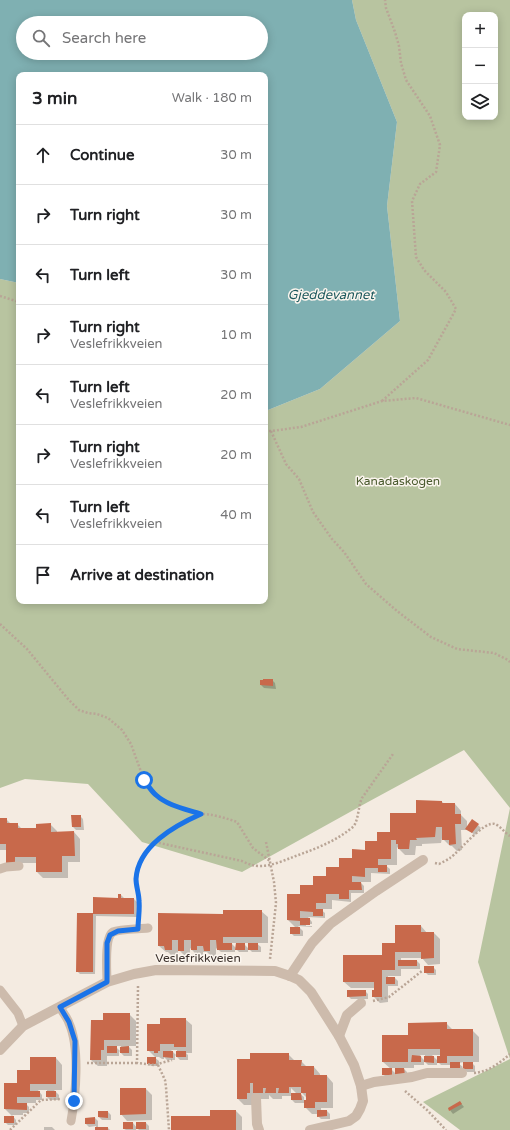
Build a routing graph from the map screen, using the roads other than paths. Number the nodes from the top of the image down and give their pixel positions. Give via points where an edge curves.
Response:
1 (423, 860) road end
2 (19, 866) dead end
3 (0, 869) edge
4 (148, 928) dead end
5 (290, 976) junction
6 (107, 982) junction
7 (0, 990) edge
8 (361, 1003) road end
9 (60, 1007) junction
10 (23, 1026) junction
11 (339, 1036) junction
12 (0, 1050) edge
13 (462, 1073) road end
14 (361, 1086) junction
15 (256, 1098) dead end
16 (71, 1121) dead end
17 (259, 1130) edge
18 (310, 1130) edge

1 - 5 street via 330,924 312,943
2 - 3 lane
4 - 6 lane via 118,931 110,935 107,943
5 - 6 street, Veslefrikkveien via 275,972 156,970
5 - 11 street, Veslefrikkveien via 311,992
6 - 9 street, Veslefrikkveien
7 - 10 lane via 18,1014
8 - 11 street via 347,1016
9 - 10 street, Veslefrikkveien
9 - 16 lane via 69,1022 75,1041 75,1084
10 - 12 street, Veslefrikkveien
11 - 14 street, Veslefrikkveien via 354,1065
13 - 14 street via 427,1073
14 - 18 street, Veslefrikkveien via 363,1101 356,1116 349,1121
15 - 17 street

